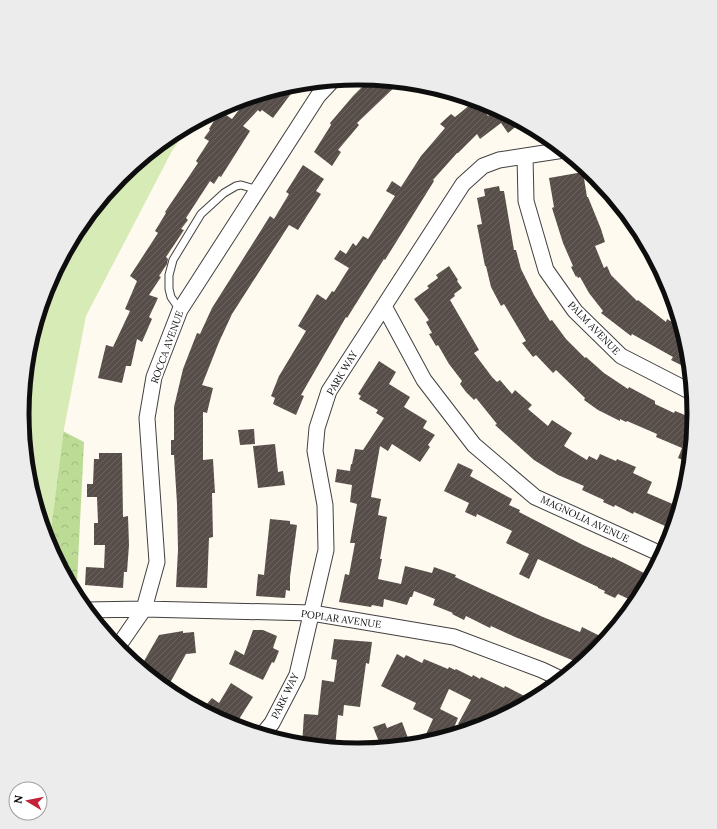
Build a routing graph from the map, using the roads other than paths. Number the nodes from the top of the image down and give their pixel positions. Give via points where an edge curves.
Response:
1 (326, 87) edge
2 (556, 151) edge
3 (525, 156) junction
4 (258, 190) junction
5 (384, 306) junction
6 (180, 310) junction
7 (687, 390) edge
8 (658, 553) edge
9 (93, 610) edge
10 (144, 610) junction
11 (312, 613) junction
12 (121, 642) edge
13 (557, 677) edge
14 (265, 731) edge

1 - 4 street, ROCCA AVENUE via 318,96
2 - 3 street, PARK WAY
3 - 5 street, PARK WAY via 499,160 483,166 463,184
3 - 7 street, PALM AVENUE via 526,201 546,270 575,311 621,356
4 - 6 street, ROCCA AVENUE
4 - 6 lane via 236,186 224,193 201,214 173,260 169,289
5 - 8 street, MAGNOLIA AVENUE via 424,380 474,445 535,497
5 - 11 street, PARK WAY via 330,391 317,428 315,451 326,504 326,550
6 - 10 street, ROCCA AVENUE via 154,377 147,418 157,562
9 - 10 street, POPLAR AVENUE
10 - 11 street, POPLAR AVENUE
10 - 12 street, ROCCA AVENUE
11 - 13 street, POPLAR AVENUE via 454,637
11 - 14 street, PARK WAY via 297,675

